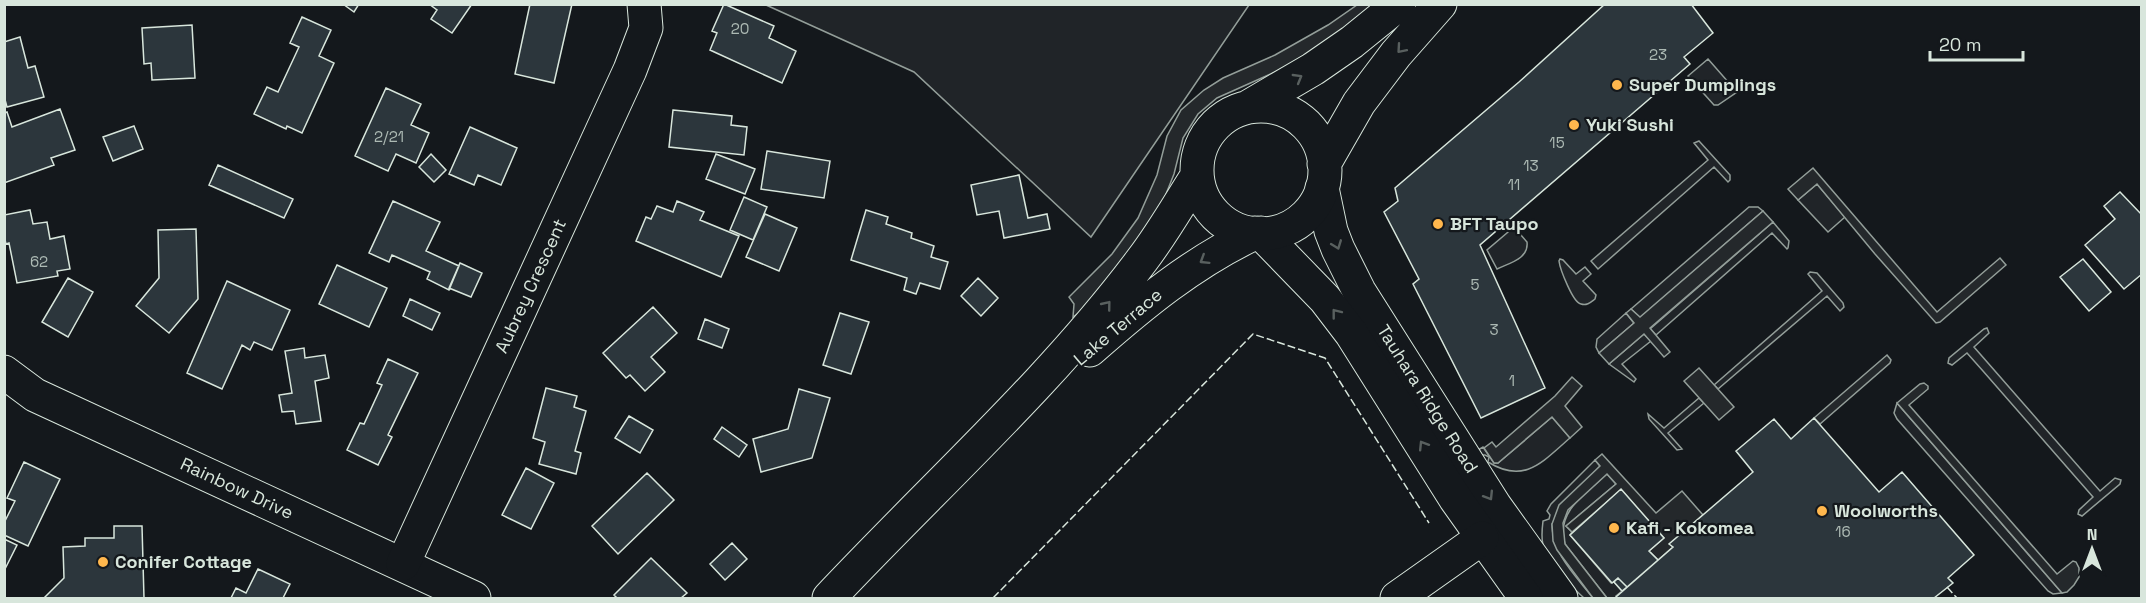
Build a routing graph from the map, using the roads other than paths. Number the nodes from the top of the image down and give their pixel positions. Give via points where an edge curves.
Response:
1 (644, 4) edge
2 (1399, 4) edge
3 (1440, 4) edge
4 (1248, 107) junction
5 (1197, 176) junction
6 (1323, 176) junction
7 (1258, 233) junction
8 (4, 372) edge
9 (991, 435) junction
10 (1482, 538) junction
11 (402, 564) junction
12 (474, 598) edge
13 (829, 598) edge
14 (1397, 598) edge
15 (1526, 598) edge
16 (1561, 598) edge

1 - 11 street, Aubrey Crescent via 646,28 630,70
4 -> 2 street via 1323,62
3 -> 6 street via 1365,95
4 - 5 street via 1213,127 1200,149
4 - 6 street via 1276,108 1303,122 1319,145
5 - 7 street via 1202,195 1220,219
9 -> 5 street, Lake Terrace via 1119,290
6 - 7 street via 1311,209 1298,222 1278,231
6 -> 16 street, Tauhara Ridge Road via 1331,231 1359,291 1495,506
7 -> 9 street, Lake Terrace via 1206,259 1153,297
10 -> 7 street, Tauhara Ridge Road via 1351,333 1325,299
8 - 11 street, Rainbow Drive via 35,395
9 - 13 street, Lake Terrace
10 - 14 street
10 - 15 street, Tauhara Ridge Road
11 - 12 street, Rainbow Drive

